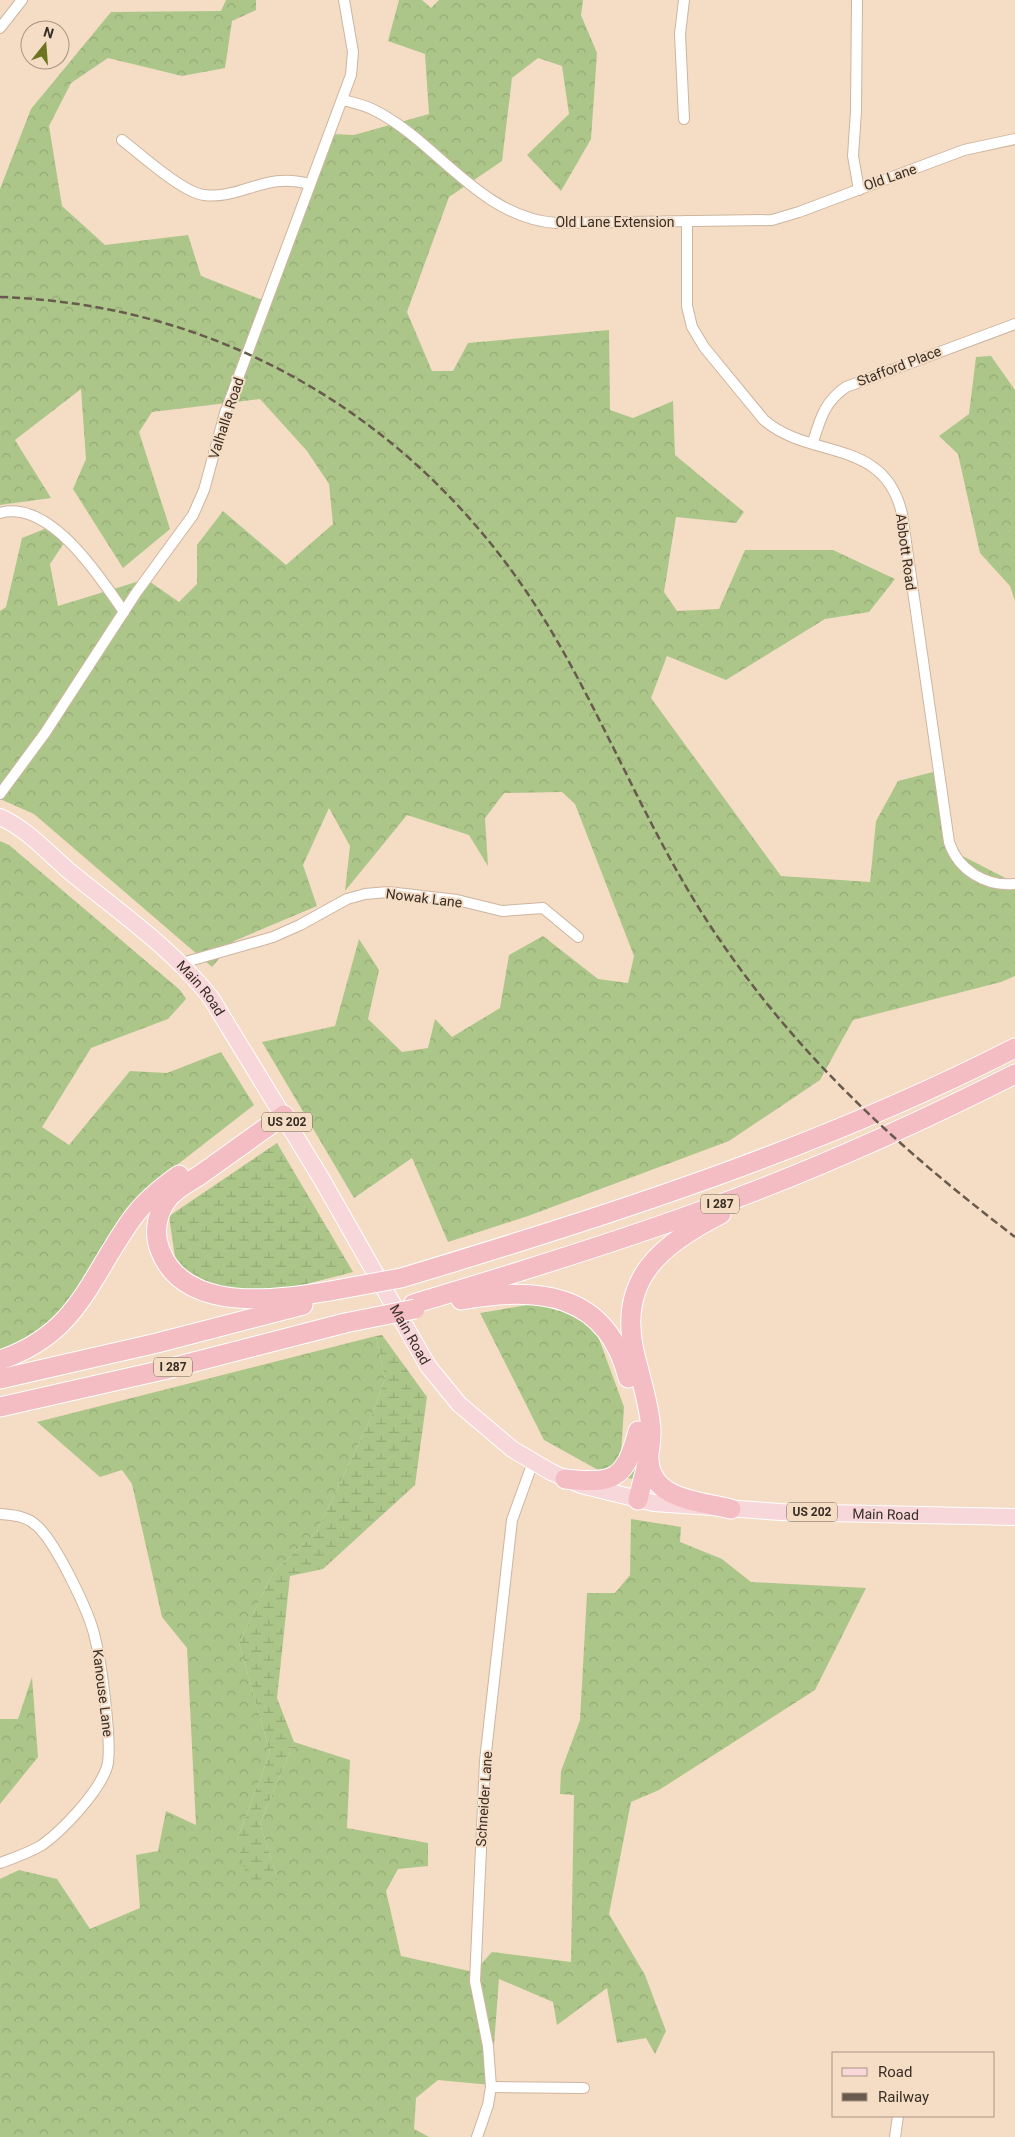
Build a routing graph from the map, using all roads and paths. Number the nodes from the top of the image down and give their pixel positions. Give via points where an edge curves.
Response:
1 (22, 0) edge
2 (344, 0) edge
3 (684, 0) edge
4 (857, 0) edge
5 (0, 28) edge
6 (342, 100) junction
7 (684, 119) dead end
8 (1015, 139) edge
9 (122, 140) dead end
10 (309, 184) junction
11 (859, 190) junction
12 (687, 221) junction
13 (1015, 324) edge
14 (813, 442) junction
15 (0, 513) edge
16 (124, 612) junction
17 (0, 794) edge
18 (0, 817) edge
19 (1015, 884) edge
20 (578, 936) dead end
21 (182, 963) junction
22 (1015, 1048) edge
23 (1015, 1074) edge
24 (280, 1110) junction
25 (844, 1154) junction
26 (331, 1294) junction
27 (414, 1307) junction
28 (0, 1360) edge
29 (0, 1379) edge
30 (0, 1407) edge
31 (638, 1431) junction
32 (648, 1455) junction
33 (532, 1462) junction
34 (565, 1479) junction
35 (633, 1499) junction
36 (731, 1509) junction
37 (0, 1514) edge
38 (1015, 1517) edge
39 (0, 1863) edge
40 (491, 2087) junction
41 (584, 2088) dead end
42 (898, 2117) edge
43 (476, 2137) edge
44 (895, 2137) edge

1 - 5 street
2 - 6 street, Valhalla Road via 353,64
3 - 7 street via 680,34
4 - 11 street, Old Lane via 853,156
6 - 10 street, Valhalla Road
6 - 12 street, Old Lane Extension via 378,112 500,206 527,218 556,223
8 - 11 street, Old Lane via 964,150
9 - 10 street via 185,188 202,196 284,180
10 - 16 street, Valhalla Road via 224,413 198,505 180,536
11 - 12 street, Old Lane Extension via 772,220
12 - 14 street, Abbott Road via 687,306 698,338 764,420 783,434
13 - 14 street, Stafford Place via 846,386 825,407
14 - 19 street, Abbott Road via 861,459 884,477 894,492 902,514 949,842 960,863 978,878 995,884
15 - 16 street via 15,512 42,520 82,552
16 - 17 street, Valhalla Road via 45,733
18 - 21 main road, Main Road / US 202 via 25,833
20 - 21 street, Nowak Lane via 543,908 502,912 458,900 388,892 347,899 300,926 273,937
21 - 24 main road, Main Road / US 202 via 211,998
22 - 26 highway, I 287, bridge via 916,1096 787,1151 599,1217 401,1278
23 - 25 highway, I 287
24 - 26 highway via 170,1196 158,1219 158,1247 176,1274 196,1288 219,1296 273,1299
24 - 28 highway via 148,1199 69,1316 41,1342
24 - 33 main road, Main Road / US 202 via 428,1366 475,1420
25 - 27 highway, I 287 via 665,1224
25 - 32 highway via 687,1233 665,1248 650,1264 635,1294 630,1328 650,1420
26 - 29 highway, I 287 via 157,1343
27 - 30 highway, I 287, bridge
27 - 31 highway via 509,1294 549,1297 584,1310 611,1335 622,1356
31 - 34 highway via 624,1467 613,1478 597,1482
31 - 35 highway
32 - 35 highway
32 - 36 highway via 652,1478 662,1489 676,1496
33 - 34 main road, Main Road / US 202
33 - 40 street, Schneider Lane via 512,1520 485,1760 475,1981 488,2046
34 - 35 main road, Main Road / US 202
35 - 36 main road, Main Road / US 202
36 - 38 main road, Main Road / US 202
37 - 39 street, Kanouse Lane via 23,1518 41,1529 89,1618 96,1638 109,1747 108,1765 99,1784 60,1830 29,1852
40 - 41 street
40 - 43 street, Schneider Lane
42 - 44 street

